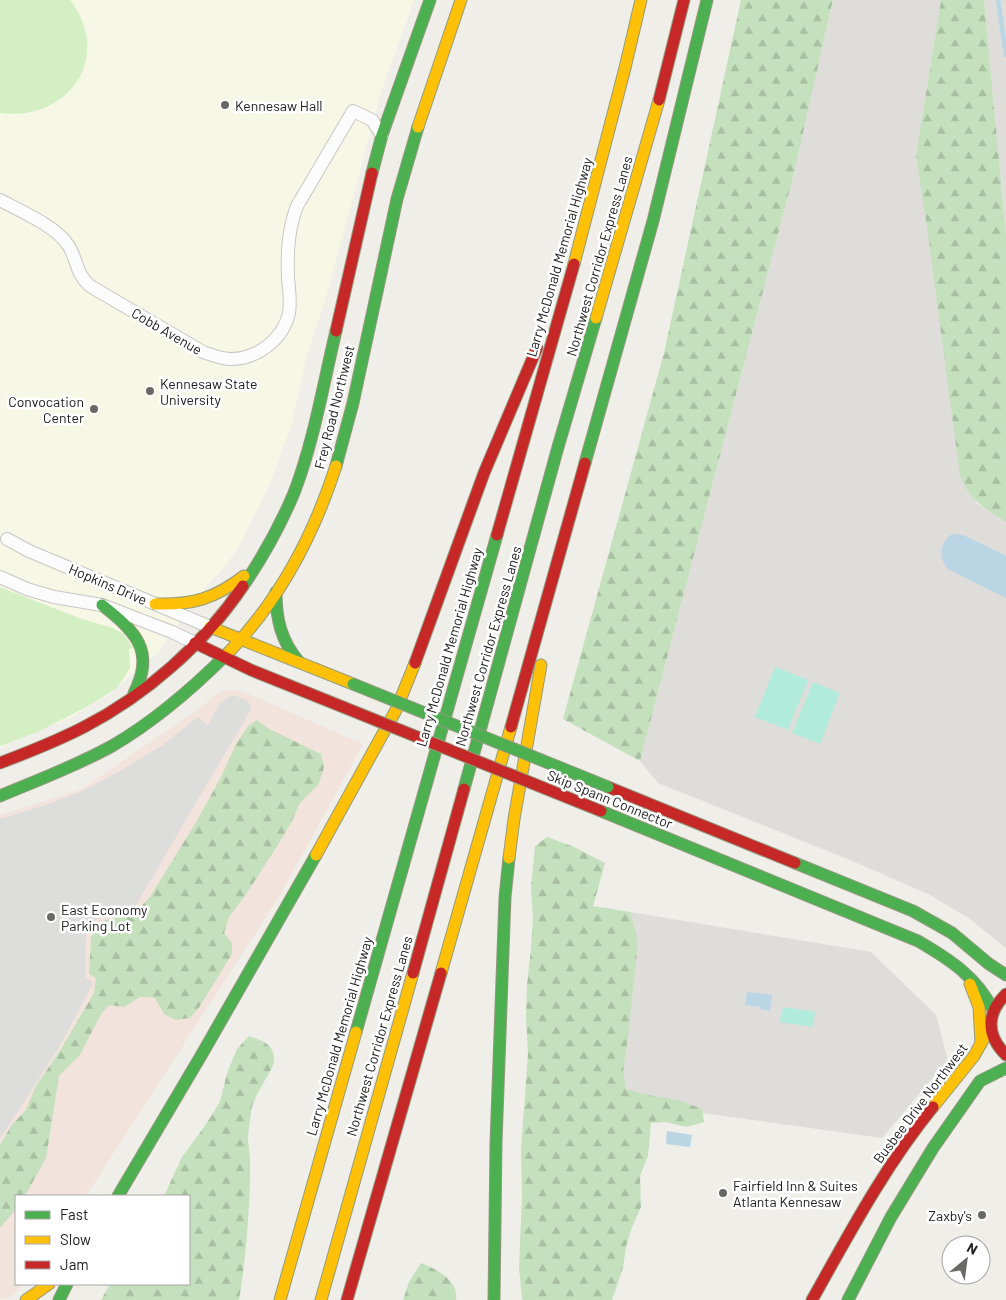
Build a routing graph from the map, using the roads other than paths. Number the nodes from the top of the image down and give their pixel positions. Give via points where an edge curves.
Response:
1 (430, 0) edge
2 (461, 0) edge
3 (641, 0) edge
4 (684, 0) edge
5 (707, 0) edge
6 (382, 134) junction
7 (0, 200) edge
8 (574, 262) junction
9 (7, 540) dead end
10 (258, 564) junction
11 (0, 577) edge
12 (276, 592) junction
13 (548, 597) junction
14 (155, 604) junction
15 (102, 605) junction
16 (210, 627) junction
17 (241, 639) junction
18 (195, 644) junction
19 (223, 658) junction
20 (300, 662) junction
21 (132, 697) junction
22 (0, 763) edge
23 (0, 796) edge
24 (961, 970) junction
25 (1006, 975) edge
26 (1006, 994) edge
27 (993, 1010) junction
28 (990, 1027) junction
29 (981, 1047) junction
30 (1006, 1055) edge
31 (1006, 1068) edge
32 (1006, 1078) edge
33 (970, 1097) junction
34 (119, 1195) edge
35 (48, 1285) edge
36 (67, 1285) edge
37 (26, 1300) edge
38 (59, 1300) edge
39 (280, 1300) edge
40 (321, 1300) edge
41 (347, 1300) edge
42 (494, 1300) edge
43 (812, 1300) edge
44 (848, 1300) edge

1 - 6 main road, Frey Road Northwest
2 - 12 main road, Frey Road Northwest via 405,167 339,455 310,533
3 - 8 main road, Larry McDonald Memorial Highway
4 - 40 main road, Northwest Corridor Express Lanes via 656,114 558,447
5 - 13 main road via 658,202
6 - 7 street, Cobb Avenue via 372,120 353,111 293,217 288,251 290,307 287,320 268,346 246,357 222,358 203,352 90,286 80,276 70,246 64,239
6 - 10 main road, Frey Road Northwest via 304,464 282,520
8 - 34 main road via 484,473 396,710
8 - 39 main road, Larry McDonald Memorial Highway
9 - 14 street, Hopkins Drive
10 - 14 main road via 233,585 205,601
10 - 16 main road, Frey Road Northwest
11 - 15 street, Hopkins Drive via 54,597
12 - 17 main road, Frey Road Northwest
12 - 20 main road via 276,616 281,635
13 - 41 main road
13 - 42 main road via 537,691 504,897
14 - 16 street, Hopkins Drive
15 - 18 street, Hopkins Drive
15 - 21 main road via 130,630 143,651 143,676
16 - 17 main road, Skip Spann Connector
16 - 18 main road, Frey Road Northwest
17 - 19 main road, Frey Road Northwest
17 - 20 main road, Skip Spann Connector
18 - 19 main road, Skip Spann Connector
18 - 21 main road, Frey Road Northwest
19 - 23 main road, Frey Road Northwest via 180,699 127,738 85,760
19 - 24 main road, Skip Spann Connector, bridge via 894,930 932,949
20 - 25 main road, Skip Spann Connector, bridge via 901,905 952,933
21 - 22 main road, Frey Road Northwest via 98,720
24 - 27 main road, Skip Spann Connector via 981,987
24 - 29 main road via 977,999
26 - 27 main road
27 - 28 main road, Busbee Drive Northwest
28 - 29 main road, Busbee Drive Northwest
28 - 30 main road via 996,1044
29 - 43 main road, Busbee Drive Northwest via 889,1168
31 - 33 main road via 980,1081
32 - 33 main road
33 - 44 main road via 906,1190
35 - 37 main road
36 - 38 main road

